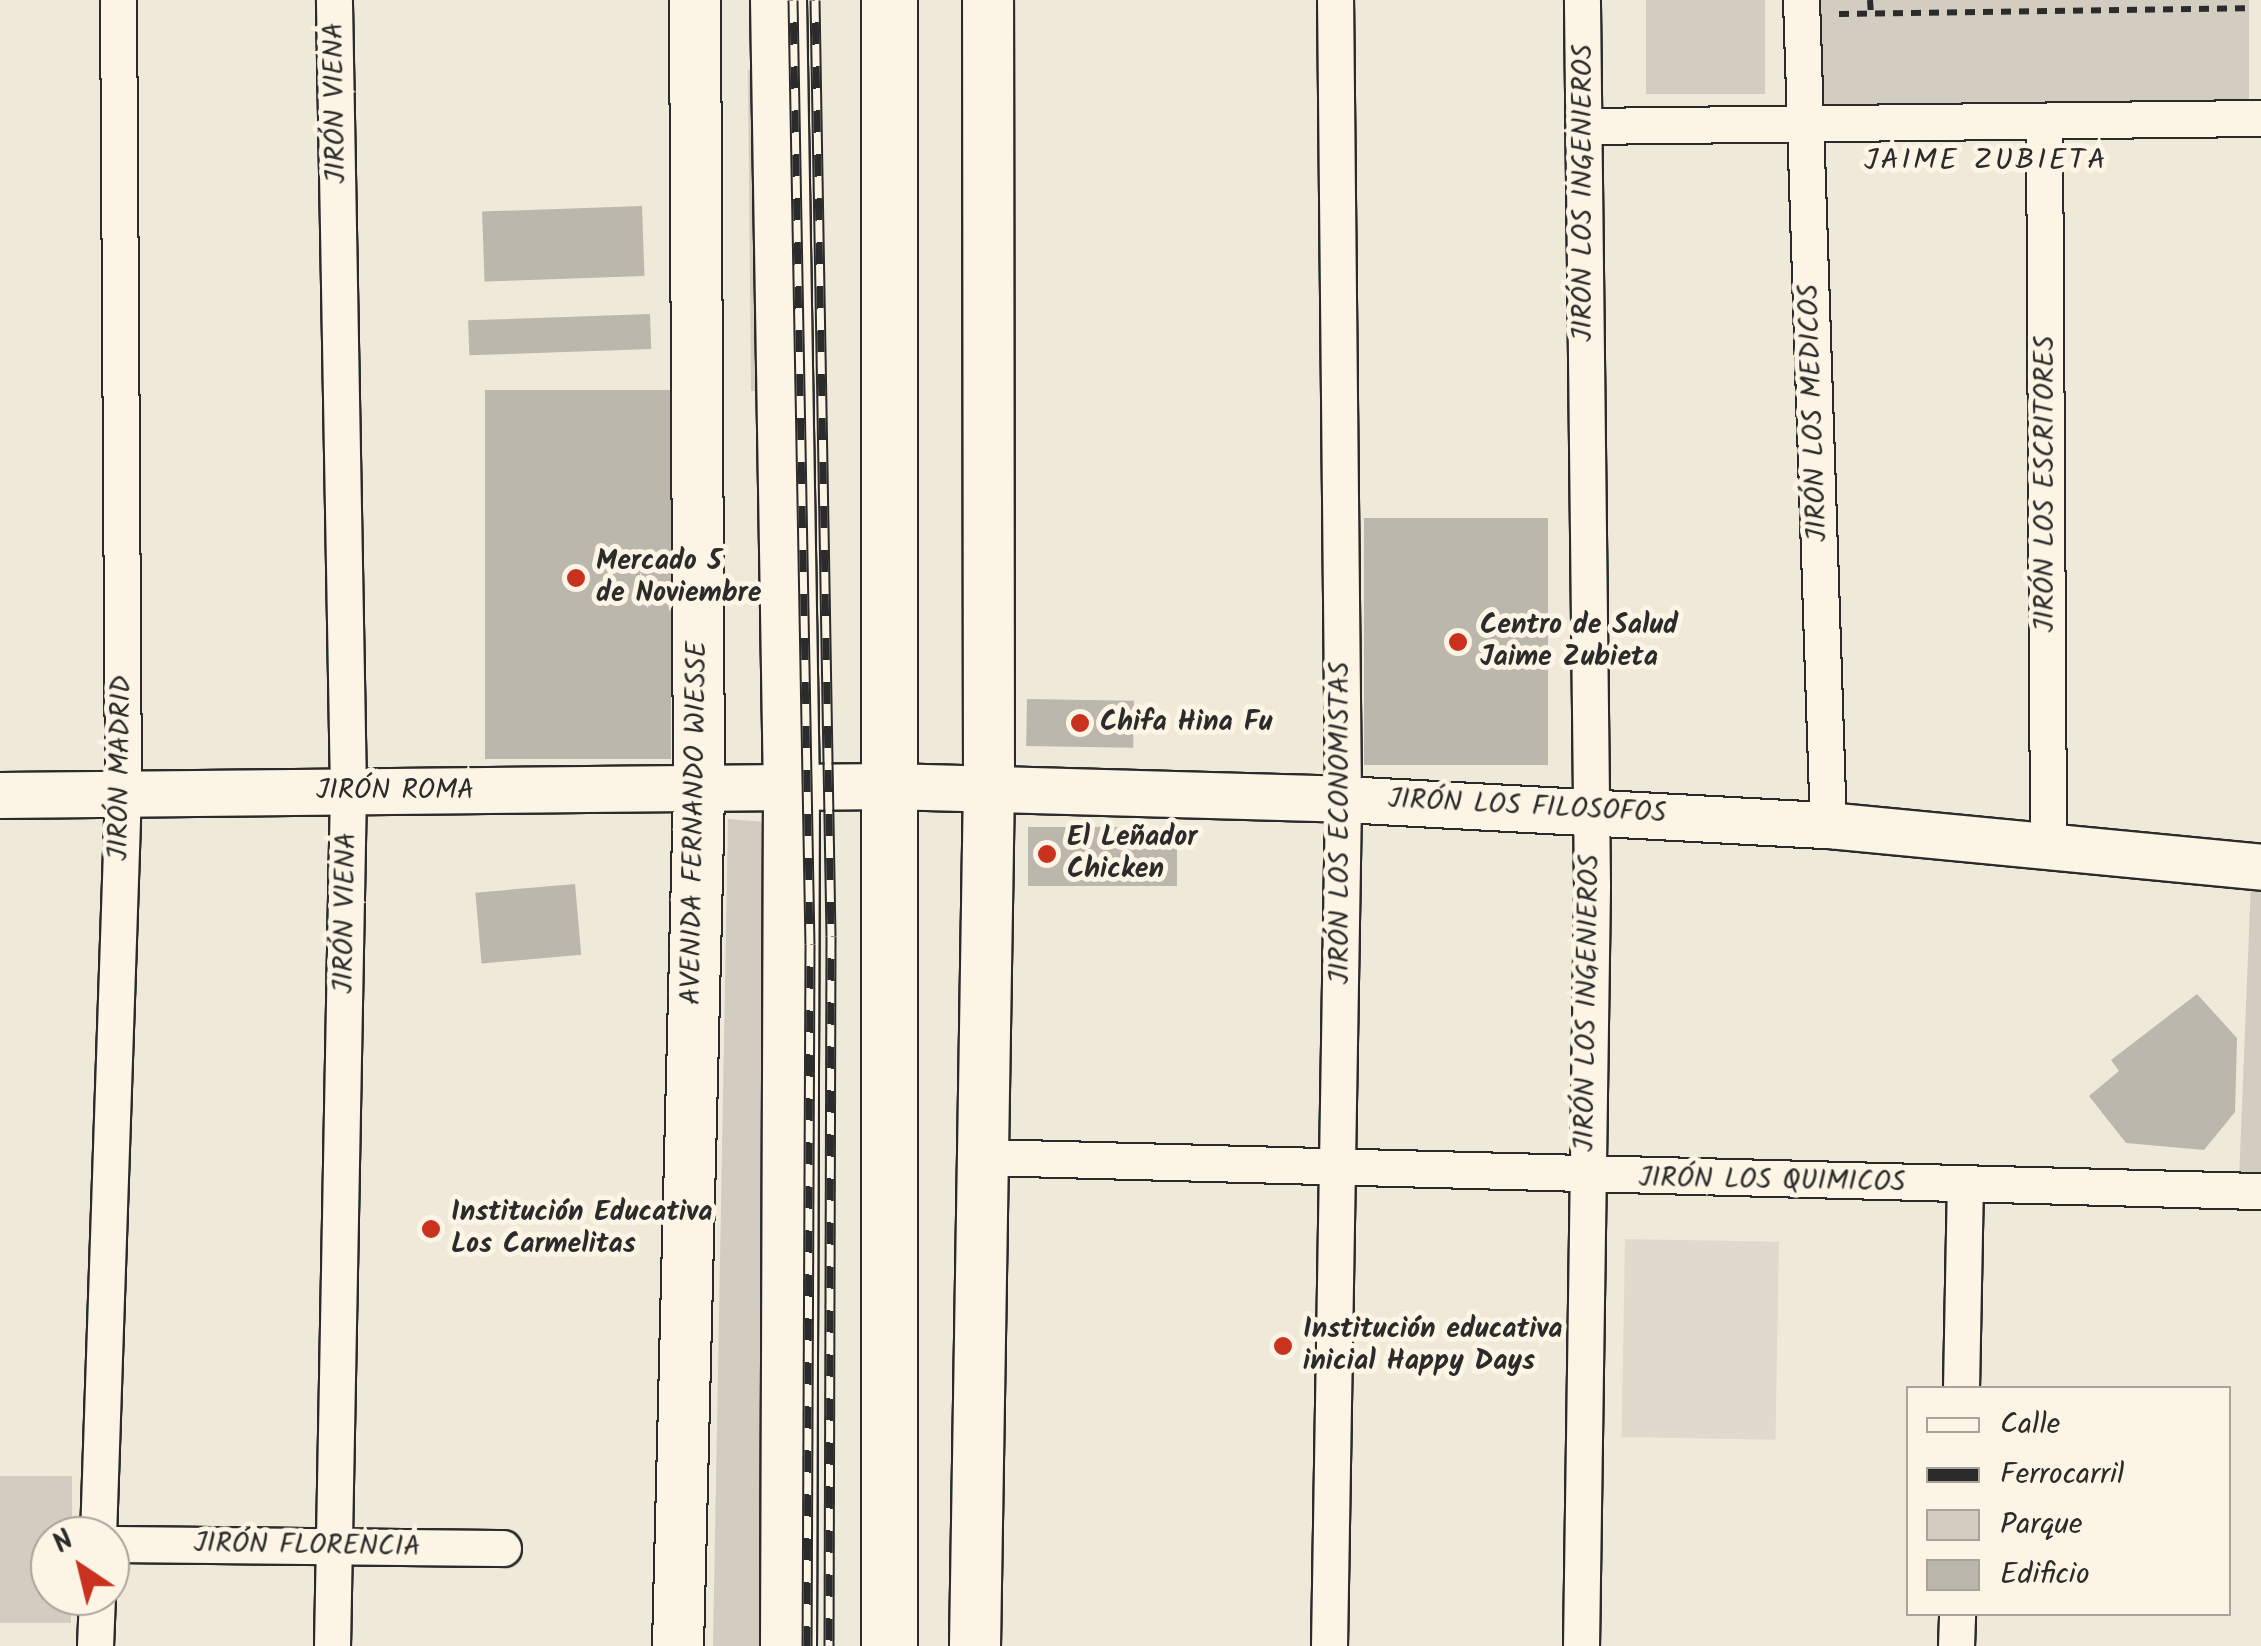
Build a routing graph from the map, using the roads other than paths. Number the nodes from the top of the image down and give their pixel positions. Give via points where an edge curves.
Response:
1 (118, 0) edge
2 (334, 0) edge
3 (694, 0) edge
4 (778, 0) edge
5 (889, 0) edge
6 (988, 0) edge
7 (1334, 0) edge
8 (1582, 0) edge
9 (1815, 7) edge
10 (2261, 118) edge
11 (1803, 121) junction
12 (2044, 121) junction
13 (1584, 126) junction
14 (890, 786) junction
15 (989, 788) junction
16 (348, 790) junction
17 (791, 790) junction
18 (123, 792) junction
19 (698, 792) junction
20 (0, 795) edge
21 (1343, 799) junction
22 (1588, 808) junction
23 (1828, 826) junction
24 (2048, 846) junction
25 (2261, 867) edge
26 (984, 1156) junction
27 (1338, 1171) junction
28 (1586, 1176) junction
29 (1965, 1186) junction
30 (2261, 1191) edge
31 (1961, 1386) edge
32 (99, 1516) edge
33 (130, 1544) edge
34 (333, 1546) junction
35 (503, 1548) dead end
36 (97, 1616) edge
37 (1956, 1616) edge
38 (96, 1646) edge
39 (332, 1646) edge
40 (678, 1646) edge
41 (788, 1646) edge
42 (889, 1646) edge
43 (975, 1646) edge
44 (1328, 1646) edge
45 (1581, 1646) edge
46 (1956, 1646) edge

1 - 18 street, JIRÓN MADRID
2 - 16 street, JIRÓN VIENA
3 - 19 main road, AVENIDA FERNANDO WIESSE
4 - 17 main road
5 - 14 main road
6 - 15 main road
7 - 21 street, JIRÓN LOS ECONOMISTAS
8 - 13 street, JIRÓN LOS INGENIEROS
9 - 11 street, JIRÓN LOS MEDICOS
10 - 12 street
11 - 12 street
11 - 13 street
11 - 23 street, JIRÓN LOS MEDICOS
12 - 24 street, JIRÓN LOS ESCRITORES
13 - 22 street, JIRÓN LOS INGENIEROS
14 - 15 street, JIRÓN LOS FILOSOFOS
14 - 17 street, JIRÓN LOS FILOSOFOS
14 - 42 main road
15 - 21 street, JIRÓN LOS FILOSOFOS
15 - 26 main road
16 - 18 street, JIRÓN ROMA
16 - 19 street, JIRÓN ROMA
16 - 34 street, JIRÓN VIENA
17 - 19 street, JIRÓN ROMA
17 - 41 main road
18 - 20 street, JIRÓN ROMA
18 - 32 street, JIRÓN MADRID
19 - 40 main road, AVENIDA FERNANDO WIESSE
21 - 22 street, JIRÓN LOS FILOSOFOS
21 - 27 street, JIRÓN LOS ECONOMISTAS
22 - 23 street, JIRÓN LOS FILOSOFOS
22 - 28 street, JIRÓN LOS INGENIEROS
23 - 24 street, JIRÓN LOS FILOSOFOS
24 - 25 street, JIRÓN LOS FILOSOFOS
26 - 27 street, JIRÓN LOS QUIMICOS
26 - 43 main road
27 - 28 street, JIRÓN LOS QUIMICOS
27 - 44 street, JIRÓN LOS ECONOMISTAS
28 - 29 street, JIRÓN LOS QUIMICOS
28 - 45 street, JIRÓN LOS INGENIEROS
29 - 30 street, JIRÓN LOS QUIMICOS
29 - 31 street
33 - 34 street, JIRÓN FLORENCIA
34 - 35 street, JIRÓN FLORENCIA
34 - 39 street, JIRÓN VIENA
36 - 38 street
37 - 46 street

